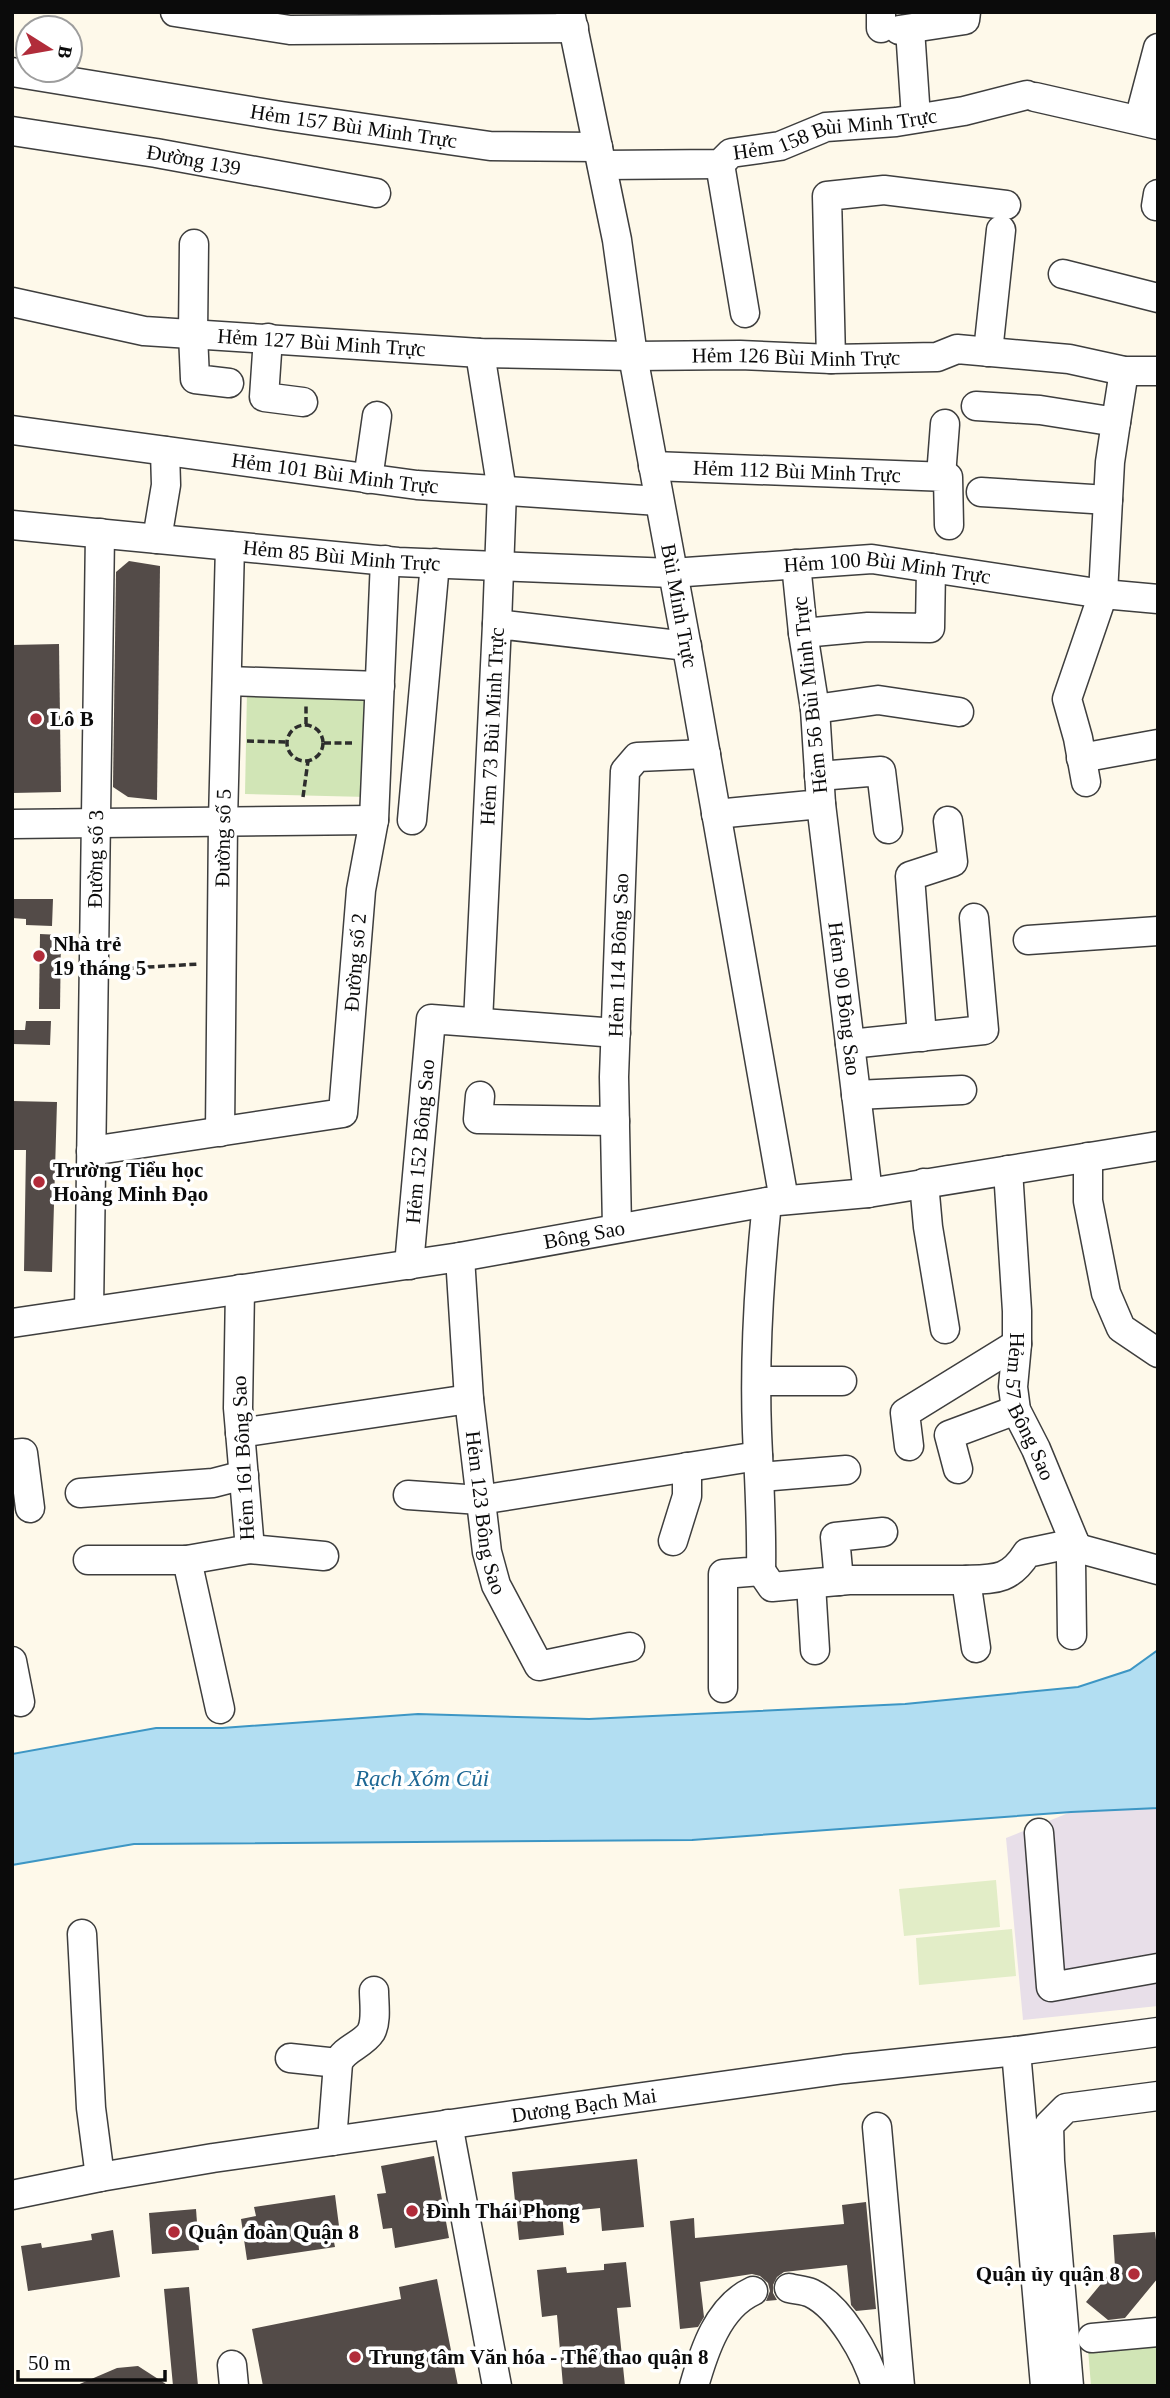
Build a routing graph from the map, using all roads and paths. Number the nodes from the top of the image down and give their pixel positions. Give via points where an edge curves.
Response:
1 (175, 12) edge
2 (966, 12) edge
3 (572, 20) edge
4 (893, 25) edge
5 (1158, 48) edge
6 (12, 72) edge
7 (916, 118) junction
8 (1148, 122) edge
9 (12, 131) edge
10 (600, 156) junction
11 (720, 164) junction
12 (376, 193) dead end
13 (194, 244) dead end
14 (1063, 274) dead end
15 (1158, 298) edge
16 (12, 302) edge
17 (745, 313) dead end
18 (193, 334) junction
19 (268, 338) junction
20 (988, 352) junction
21 (480, 353) junction
22 (633, 356) junction
23 (831, 359) junction
24 (1124, 371) junction
25 (1158, 372) edge
26 (229, 383) dead end
27 (303, 402) dead end
28 (976, 406) dead end
29 (377, 416) dead end
30 (1116, 422) junction
31 (945, 424) dead end
32 (12, 430) edge
33 (165, 451) junction
34 (653, 466) junction
35 (941, 476) junction
36 (368, 479) junction
37 (502, 491) junction
38 (981, 492) dead end
39 (1108, 500) junction
40 (659, 501) junction
41 (12, 525) edge
42 (949, 525) dead end
43 (100, 533) junction
44 (157, 539) junction
45 (230, 546) junction
46 (385, 560) junction
47 (435, 563) junction
48 (796, 564) junction
49 (500, 566) junction
50 (931, 568) junction
51 (672, 573) junction
52 (1103, 594) junction
53 (1158, 599) edge
54 (497, 624) junction
55 (803, 633) junction
56 (687, 646) junction
57 (227, 681) junction
58 (380, 686) junction
59 (815, 709) junction
60 (959, 712) dead end
61 (225, 741) junction
62 (287, 742) junction
63 (324, 743) junction
64 (377, 743) junction
65 (1158, 744) edge
66 (706, 754) junction
67 (308, 761) junction
68 (819, 776) junction
69 (821, 804) junction
70 (716, 814) junction
71 (300, 820) junction
72 (374, 820) junction
73 (412, 820) dead end
74 (223, 821) junction
75 (948, 821) dead end
76 (12, 824) edge
77 (96, 824) junction
78 (888, 829) dead end
79 (974, 918) dead end
80 (1158, 931) edge
81 (1028, 940) dead end
82 (222, 962) junction
83 (94, 971) junction
84 (478, 1022) junction
85 (616, 1033) junction
86 (922, 1037) junction
87 (850, 1044) junction
88 (962, 1090) dead end
89 (856, 1095) junction
90 (480, 1097) dead end
91 (615, 1121) junction
92 (220, 1132) junction
93 (1158, 1146) edge
94 (91, 1152) junction
95 (1088, 1157) junction
96 (1008, 1170) junction
97 (924, 1183) junction
98 (868, 1193) junction
99 (775, 1201) junction
100 (617, 1228) junction
101 (460, 1257) junction
102 (409, 1265) junction
103 (240, 1289) junction
104 (89, 1311) junction
105 (12, 1323) edge
106 (945, 1329) dead end
107 (1017, 1344) junction
108 (1158, 1353) edge
109 (757, 1381) junction
110 (842, 1381) dead end
111 (469, 1399) junction
112 (1016, 1410) junction
113 (240, 1433) junction
114 (909, 1446) dead end
115 (12, 1454) edge
116 (759, 1466) junction
117 (687, 1467) junction
118 (846, 1469) dead end
119 (958, 1469) dead end
120 (244, 1475) junction
121 (80, 1493) dead end
122 (408, 1496) dead end
123 (480, 1500) junction
124 (30, 1508) dead end
125 (883, 1532) dead end
126 (673, 1541) dead end
127 (1076, 1546) junction
128 (250, 1549) junction
129 (324, 1556) dead end
130 (88, 1560) dead end
131 (187, 1560) junction
132 (1158, 1570) edge
133 (761, 1571) junction
134 (966, 1580) junction
135 (839, 1581) junction
136 (811, 1584) junction
137 (1072, 1635) dead end
138 (630, 1647) dead end
139 (976, 1648) dead end
140 (815, 1650) dead end
141 (12, 1661) edge
142 (723, 1688) dead end
143 (20, 1702) dead end
144 (220, 1709) dead end
145 (1039, 1833) dead end
146 (82, 1934) dead end
147 (1158, 1968) edge
148 (374, 1992) dead end
149 (1158, 2032) edge
150 (1016, 2051) junction
151 (290, 2058) dead end
152 (338, 2063) junction
153 (1158, 2096) edge
154 (448, 2124) junction
155 (877, 2127) dead end
156 (332, 2141) junction
157 (100, 2177) junction
158 (12, 2195) edge
159 (789, 2288) dead end
160 (753, 2291) dead end
161 (1158, 2332) edge
162 (1092, 2338) dead end
163 (497, 2386) edge
164 (694, 2386) edge
165 (876, 2386) edge
166 (900, 2386) edge
167 (1045, 2386) edge
168 (1069, 2386) edge

1 - 3 street via 290,30
2 - 4 street via 965,20
3 - 10 street, Bùi Minh Trực
4 - 7 street
5 - 8 street
6 - 10 street, Hẻm 157 Bùi Minh Trực via 490,146
7 - 8 street, Hẻm 158 Bùi Minh Trực via 1031,96
7 - 11 street, Hẻm 158 Bùi Minh Trực via 826,127 780,146 731,153
9 - 12 street, Đường 139
10 - 11 street, Hẻm 158 Bùi Minh Trực
10 - 22 street, Bùi Minh Trực
11 - 17 street
13 - 18 street
14 - 15 street
16 - 18 street, Hẻm 127 Bùi Minh Trực via 144,331
18 - 19 street, Hẻm 127 Bùi Minh Trực
18 - 26 street via 195,379
19 - 21 street, Hẻm 127 Bùi Minh Trực
19 - 27 street via 264,397
20 - 23 street, Hẻm 126 Bùi Minh Trực via 957,349 937,357
20 - 23 street via 1004,218 884,190 827,196
20 - 24 street, Hẻm 126 Bùi Minh Trực via 1069,359
21 - 22 street, Hẻm 127 Bùi Minh Trực
21 - 37 street
22 - 23 street, Hẻm 126 Bùi Minh Trực
22 - 34 street, Bùi Minh Trực
24 - 25 street, Hẻm 126 Bùi Minh Trực
24 - 30 street
28 - 30 street
29 - 36 street
30 - 39 street
31 - 35 street
32 - 33 street, Hẻm 101 Bùi Minh Trực
33 - 36 street, Hẻm 101 Bùi Minh Trực
33 - 44 street via 166,485
34 - 35 street, Hẻm 112 Bùi Minh Trực
34 - 40 street, Bùi Minh Trực
35 - 42 street via 948,477
36 - 37 street, Hẻm 101 Bùi Minh Trực
37 - 40 street, Hẻm 101 Bùi Minh Trực
37 - 49 street
38 - 39 street
39 - 52 street
40 - 51 street, Bùi Minh Trực
41 - 43 street, Hẻm 85 Bùi Minh Trực
43 - 44 street, Hẻm 85 Bùi Minh Trực
43 - 77 street, Đường số 3
44 - 45 street, Hẻm 85 Bùi Minh Trực
45 - 46 street, Hẻm 85 Bùi Minh Trực
45 - 57 street, Đường số 5
46 - 47 street, Hẻm 85 Bùi Minh Trực
46 - 58 street, Đường số 2
47 - 49 street, Hẻm 85 Bùi Minh Trực
47 - 73 street
48 - 50 street, Hẻm 100 Bùi Minh Trực via 872,559
48 - 51 street, Hẻm 100 Bùi Minh Trực
48 - 55 street, Hẻm 56 Bùi Minh Trực
49 - 51 street, Hẻm 85 Bùi Minh Trực
49 - 54 street
50 - 52 street, Hẻm 100 Bùi Minh Trực
50 - 55 street via 930,628
51 - 56 street, Bùi Minh Trực
52 - 53 street, Hẻm 100 Bùi Minh Trực
52 - 65 street via 1067,699 1084,770
54 - 56 street, Hẻm 73 Bùi Minh Trực
54 - 84 street, Hẻm 73 Bùi Minh Trực
55 - 59 street, Hẻm 56 Bùi Minh Trực
56 - 66 street, Bùi Minh Trực
57 - 58 street
57 - 61 street, Đường số 5
58 - 64 street, Đường số 2
59 - 60 street via 878,700
59 - 68 street, Hẻm 56 Bùi Minh Trực
61 - 62 path
61 - 74 street, Đường số 5
62 - 63 path via 290,731 306,724 321,732
62 - 67 path via 291,754
63 - 64 path
63 - 67 path via 319,755
64 - 72 street, Đường số 2
66 - 70 street, Bùi Minh Trực
66 - 85 street, Hẻm 114 Bông Sao via 637,757 625,771
67 - 71 path
68 - 69 street, Hẻm 56 Bùi Minh Trực
68 - 78 street via 881,771
69 - 70 street, Hẻm 56 Bùi Minh Trực
69 - 87 street, Hẻm 90 Bông Sao
70 - 99 street, Bùi Minh Trực
71 - 72 street
71 - 74 street
72 - 92 street, Đường số 2 via 361,890 343,1113
74 - 77 street
74 - 82 street, Đường số 5
75 - 86 street via 953,862 910,876
76 - 77 street
77 - 83 street, Đường số 3
79 - 86 street via 984,1030
80 - 81 street
82 - 83 path
82 - 92 street, Đường số 5
83 - 94 street, Đường số 3
84 - 85 street
84 - 102 street, Hẻm 152 Bông Sao via 431,1018
85 - 91 street, Hẻm 114 Bông Sao
86 - 87 street
87 - 89 street, Hẻm 90 Bông Sao
88 - 89 street
89 - 98 street, Hẻm 90 Bông Sao
90 - 91 street via 478,1119
91 - 100 street, Hẻm 114 Bông Sao
92 - 94 street, Đường số 2
93 - 95 street, Bông Sao
94 - 104 street, Đường số 3
95 - 96 street, Bông Sao
95 - 108 street via 1088,1201 1106,1293 1121,1328
96 - 97 street, Bông Sao
96 - 107 street, Hẻm 57 Bông Sao
97 - 98 street, Bông Sao
97 - 106 street
98 - 99 street, Bông Sao
99 - 100 street, Bông Sao
99 - 109 street, Bùi Minh Trực via 757,1301
100 - 101 street, Bông Sao
101 - 102 street, Bông Sao
101 - 111 street, Hẻm 123 Bông Sao
102 - 103 street, Bông Sao
103 - 104 street, Bông Sao
103 - 113 street, Hẻm 161 Bông Sao
104 - 105 street, Bông Sao
107 - 112 street, Hẻm 57 Bông Sao
107 - 114 street via 905,1413
109 - 110 street
109 - 116 street, Bùi Minh Trực
111 - 113 street
111 - 123 street, Hẻm 123 Bông Sao
112 - 119 street via 949,1435
112 - 127 street, Hẻm 57 Bông Sao
113 - 120 street, Hẻm 161 Bông Sao
115 - 124 street via 23,1453
116 - 117 street
116 - 118 street
116 - 133 street, Bùi Minh Trực
117 - 123 street
117 - 126 street via 687,1496
120 - 121 street via 214,1483
120 - 128 street, Hẻm 161 Bông Sao
122 - 123 street
123 - 138 street, Hẻm 123 Bông Sao via 486,1552 496,1585 539,1666
125 - 135 street via 835,1537
127 - 132 street
127 - 134 street via 1027,1553 1010,1574
127 - 137 street
128 - 129 street
128 - 131 street, Hẻm 161 Bông Sao
130 - 131 street, Hẻm 161 Bông Sao
131 - 144 street
133 - 136 street via 772,1587
133 - 142 street via 723,1574
134 - 135 street
134 - 139 street
135 - 136 street
136 - 140 street
141 - 143 street
145 - 147 street via 1051,1987
146 - 157 street via 91,2108
148 - 152 street via 370,2034 341,2055
149 - 150 street, Dương Bạch Mai
150 - 154 street, Dương Bạch Mai via 844,2069
150 - 167 street
151 - 152 street
152 - 156 street
153 - 168 street via 1066,2109 1049,2124
154 - 156 street, Dương Bạch Mai
154 - 163 street
155 - 166 street
156 - 157 street, Dương Bạch Mai
157 - 158 street, Dương Bạch Mai
159 - 165 street via 808,2291 838,2316 872,2371
160 - 164 street via 731,2305 717,2326
161 - 162 street

